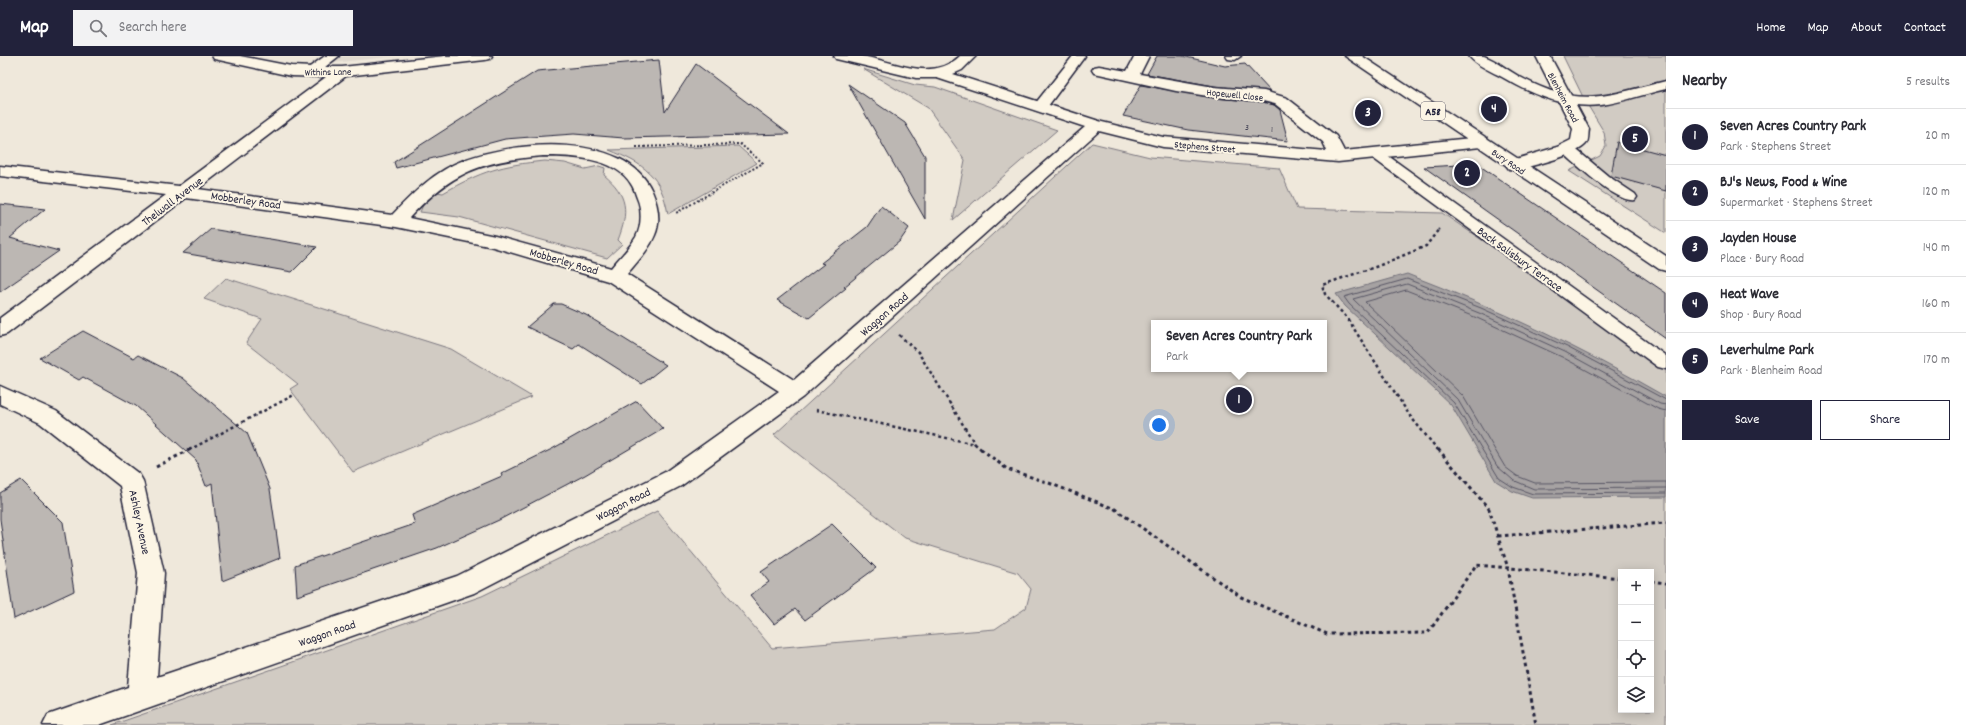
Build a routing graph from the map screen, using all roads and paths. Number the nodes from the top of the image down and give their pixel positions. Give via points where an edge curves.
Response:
1 (219, 56) edge
2 (333, 56) edge
3 (482, 56) edge
4 (485, 56) edge
5 (841, 56) edge
6 (969, 56) edge
7 (1079, 56) edge
8 (1142, 56) edge
9 (1352, 56) edge
10 (1475, 56) edge
11 (1543, 56) edge
12 (1098, 70) dead end
13 (311, 72) junction
14 (342, 72) junction
15 (938, 74) junction
16 (1131, 77) junction
17 (1666, 85) edge
18 (1566, 101) junction
19 (1040, 107) junction
20 (1096, 125) junction
21 (1481, 142) junction
22 (636, 147) dead end
23 (1567, 149) junction
24 (1375, 153) junction
25 (1338, 157) junction
26 (1515, 165) junction
27 (0, 172) edge
28 (184, 192) junction
29 (1630, 197) dead end
30 (1453, 210) junction
31 (396, 221) junction
32 (646, 230) junction
33 (1666, 265) edge
34 (615, 276) junction
35 (880, 318) junction
36 (0, 330) edge
37 (1666, 362) edge
38 (0, 394) edge
39 (294, 395) dead end
40 (787, 397) junction
41 (975, 444) junction
42 (131, 481) junction
43 (1666, 523) edge
44 (1498, 536) junction
45 (1508, 568) junction
46 (1618, 578) edge
47 (1654, 581) edge
48 (1666, 582) edge
49 (141, 697) junction
50 (58, 725) edge
51 (1536, 725) edge

1 - 13 main road, Withins Lane via 291,71
2 - 13 lane
3 - 4 main road, Withins Lane
3 - 14 main road, Withins Lane
5 - 15 main road via 916,73
6 - 15 main road via 957,67
7 - 19 lane
8 - 16 main road
9 - 21 main road, Bury Road / A58
10 - 18 lane via 1532,89
11 - 18 main road, Blenheim Road
12 - 16 main road, Hopewell Close
13 - 14 main road, Withins Lane
14 - 28 main road, Thelwall Avenue
15 - 19 main road, Stephens Street
16 - 25 main road, Hopewell Close via 1214,92 1264,96 1281,101 1330,140
17 - 18 lane via 1600,101
18 - 23 main road, Blenheim Road via 1581,129 1579,142
19 - 20 main road, Stephens Street
20 - 25 main road, Stephens Street via 1163,142
20 - 35 main road, Waggon Road
21 - 24 main road, Stephens Street
21 - 26 main road, Bury Road / A58
22 - 32 path via 740,144 762,163
23 - 26 main road, Blenheim Road
23 - 29 lane via 1603,179
24 - 25 main road, Stephens Street
24 - 30 lane, Back Salisbury Terrace
26 - 33 main road, Bury Road / A58
27 - 28 main road, Mobberley Road via 30,173
28 - 31 main road, Mobberley Road
28 - 36 main road, Thelwall Avenue
30 - 37 lane, Back Salisbury Terrace
30 - 44 path via 1426,246 1322,285 1325,294 1347,318 1410,416 1489,509
31 - 32 main road, Mobberley Road via 426,190 470,164 503,155 556,150 598,156 629,170 646,191 650,212
31 - 34 main road, Mobberley Road via 495,242
32 - 34 main road, Mobberley Road via 646,236
34 - 40 main road, Mobberley Road
35 - 40 main road, Waggon Road
35 - 41 path via 918,352
38 - 42 main road, Ashley Avenue via 48,417
39 - 42 path
40 - 41 path
40 - 49 main road, Waggon Road via 673,479 465,585
41 - 45 path via 1007,469 1049,482 1115,510 1242,597 1327,634 1428,633 1476,565
42 - 49 main road, Ashley Avenue via 151,573
43 - 44 path
44 - 45 path
45 - 46 path
45 - 51 path
47 - 48 path
49 - 50 main road, Waggon Road

